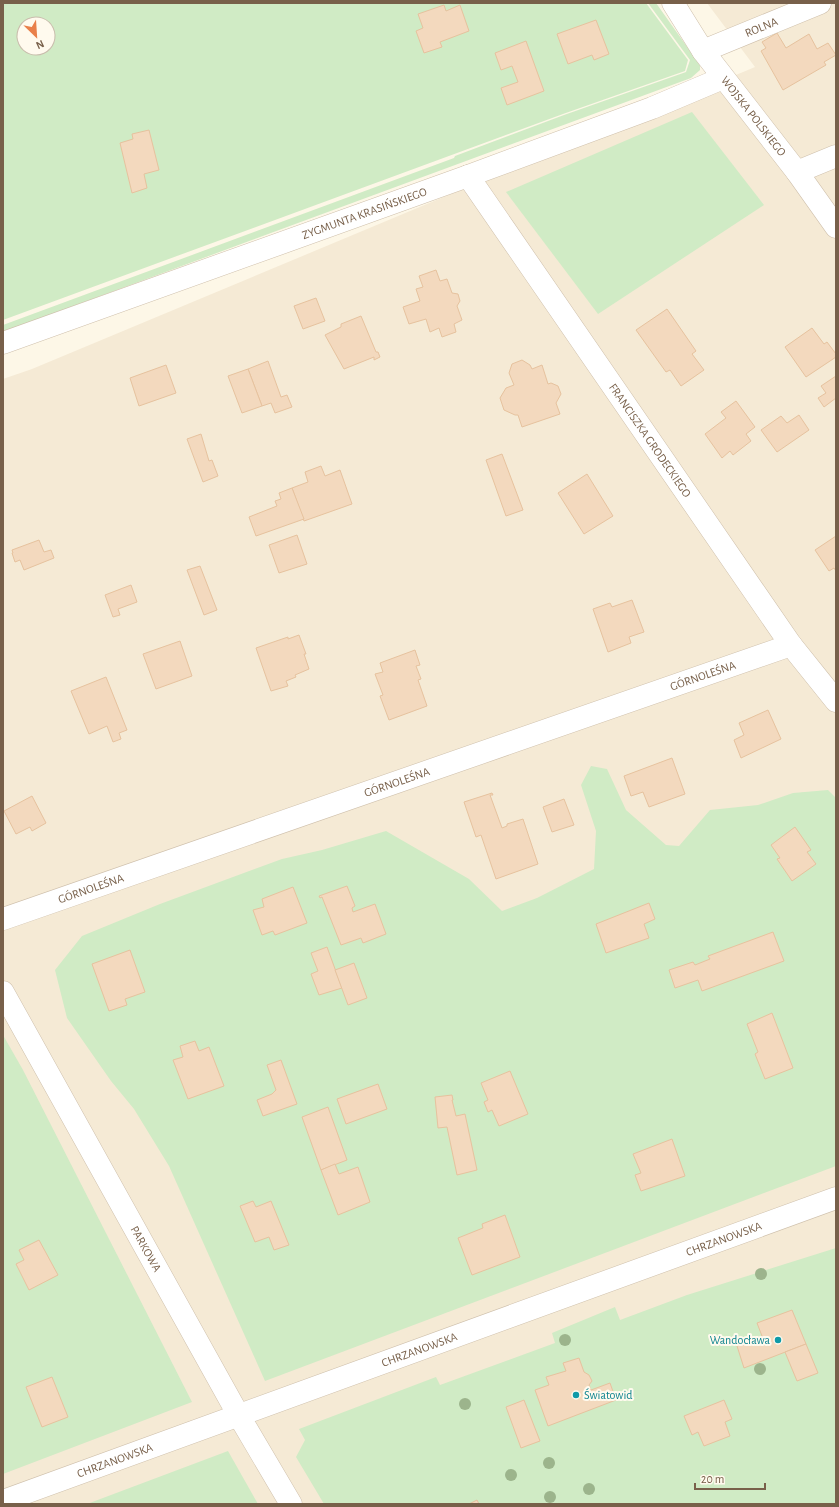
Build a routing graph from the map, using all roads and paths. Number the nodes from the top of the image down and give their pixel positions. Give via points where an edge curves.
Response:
1 (673, 3) edge
2 (820, 3) edge
3 (704, 51) junction
4 (723, 78) junction
5 (836, 156) edge
6 (796, 172) junction
7 (468, 176) junction
8 (836, 227) edge
9 (3, 343) edge
10 (791, 645) junction
11 (836, 701) edge
12 (3, 919) edge
13 (3, 992) edge
14 (836, 1198) edge
15 (239, 1416) junction
16 (3, 1501) edge
17 (291, 1504) edge

1 - 3 street, WOJSKA POLSKIEGO
2 - 3 street, ROLNA
3 - 4 street, WOJSKA POLSKIEGO
4 - 6 street, WOJSKA POLSKIEGO
4 - 7 street, ZYGMUNTA KRASIŃSKIEGO via 652,108
5 - 6 street
6 - 8 street, WOJSKA POLSKIEGO
7 - 9 street, ZYGMUNTA KRASIŃSKIEGO
7 - 10 street, FRANCISZKA GRODECKIEGO
10 - 11 street, FRANCISZKA GRODECKIEGO
10 - 12 street, GÓRNOLEŚNA
13 - 15 street, PARKOWA
14 - 15 street, CHRZANOWSKA
15 - 16 street, CHRZANOWSKA
15 - 17 street, PARKOWA

